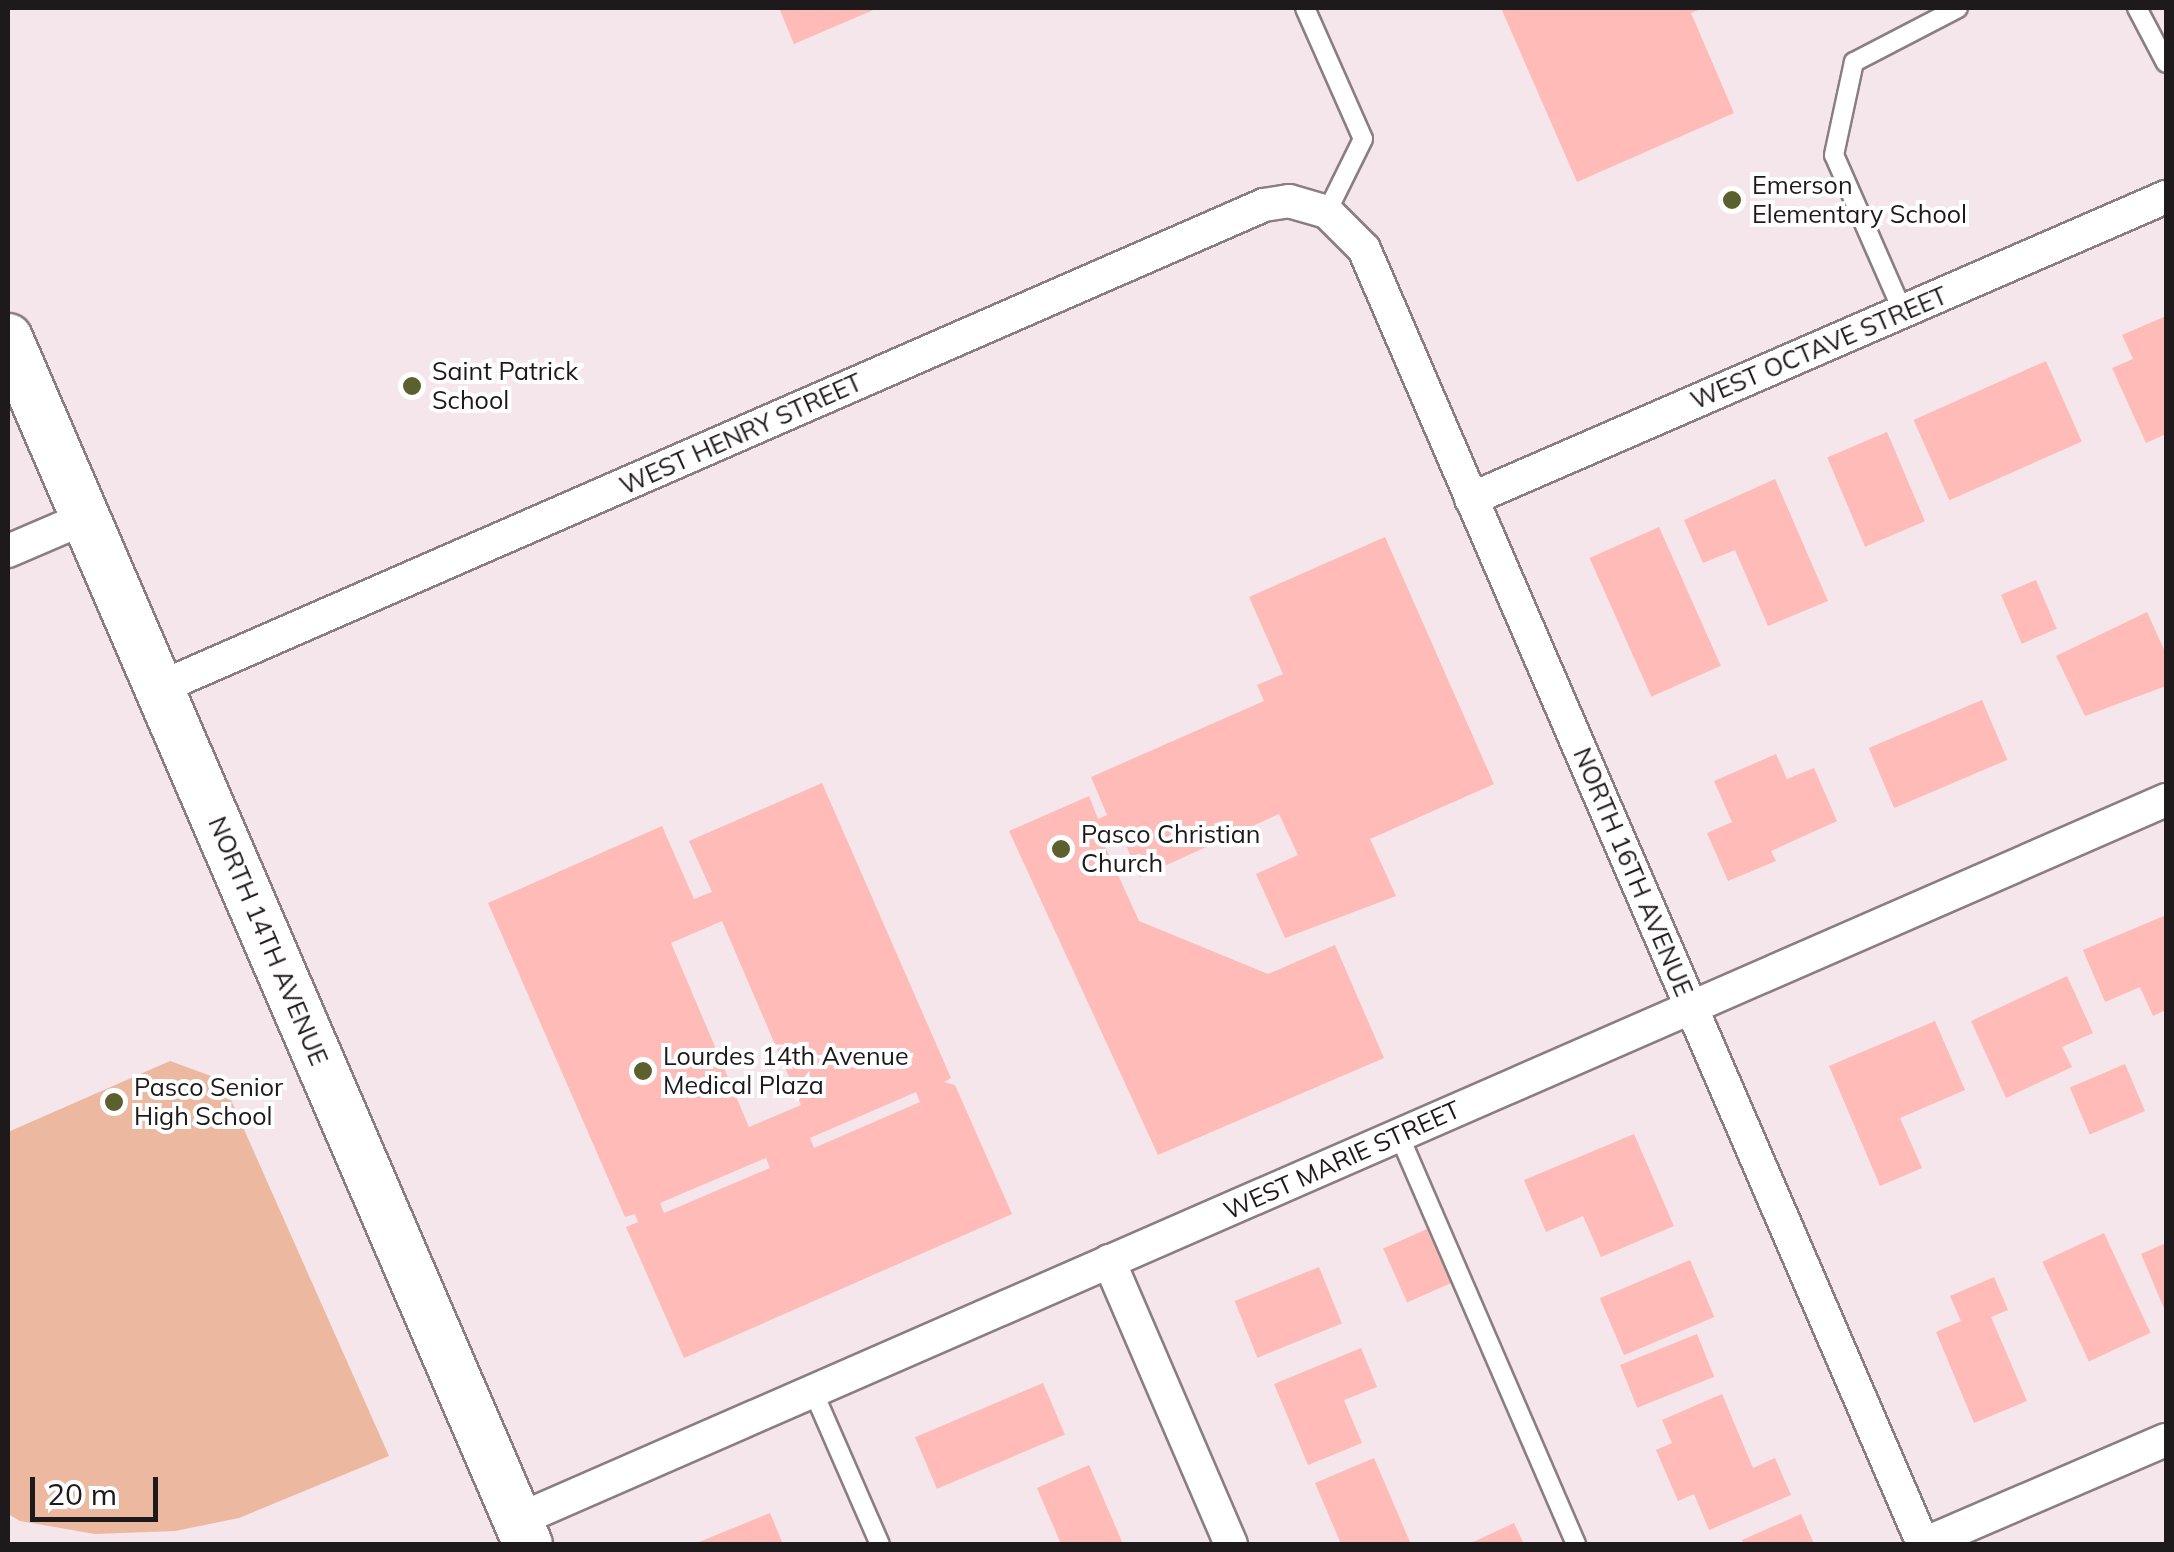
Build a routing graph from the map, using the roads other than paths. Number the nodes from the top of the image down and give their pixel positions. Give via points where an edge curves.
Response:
1 (1306, 8) edge
2 (1958, 8) edge
3 (2137, 8) edge
4 (2166, 63) edge
5 (2166, 197) edge
6 (1327, 212) junction
7 (1902, 312) junction
8 (8, 338) edge
9 (1472, 499) junction
10 (85, 518) junction
11 (8, 551) edge
12 (159, 688) junction
13 (2166, 800) edge
14 (1691, 1008) junction
15 (1400, 1134) junction
16 (1110, 1261) junction
17 (813, 1391) junction
18 (2166, 1440) edge
19 (523, 1532) edge
20 (880, 1544) edge
21 (1232, 1544) edge
22 (1576, 1544) edge
23 (1924, 1544) edge

1 - 6 lane via 1363,139
2 - 7 lane via 1854,62 1834,155
3 - 4 lane
5 - 7 street, WEST OCTAVE STREET
6 - 9 street, NORTH 16TH AVENUE via 1364,250
6 - 12 street, WEST HENRY STREET via 1290,200 1264,205
7 - 9 street, WEST OCTAVE STREET
8 - 10 street, NORTH 14TH AVENUE
9 - 14 street, NORTH 16TH AVENUE
10 - 11 street
10 - 12 street, NORTH 14TH AVENUE
12 - 19 street, NORTH 14TH AVENUE
13 - 14 street, WEST MARIE STREET
14 - 15 street, WEST MARIE STREET
14 - 23 street, NORTH 16TH AVENUE
15 - 16 street, WEST MARIE STREET
15 - 22 lane
16 - 17 street, WEST MARIE STREET
16 - 21 street
17 - 19 street, WEST MARIE STREET
17 - 20 lane
18 - 23 street

